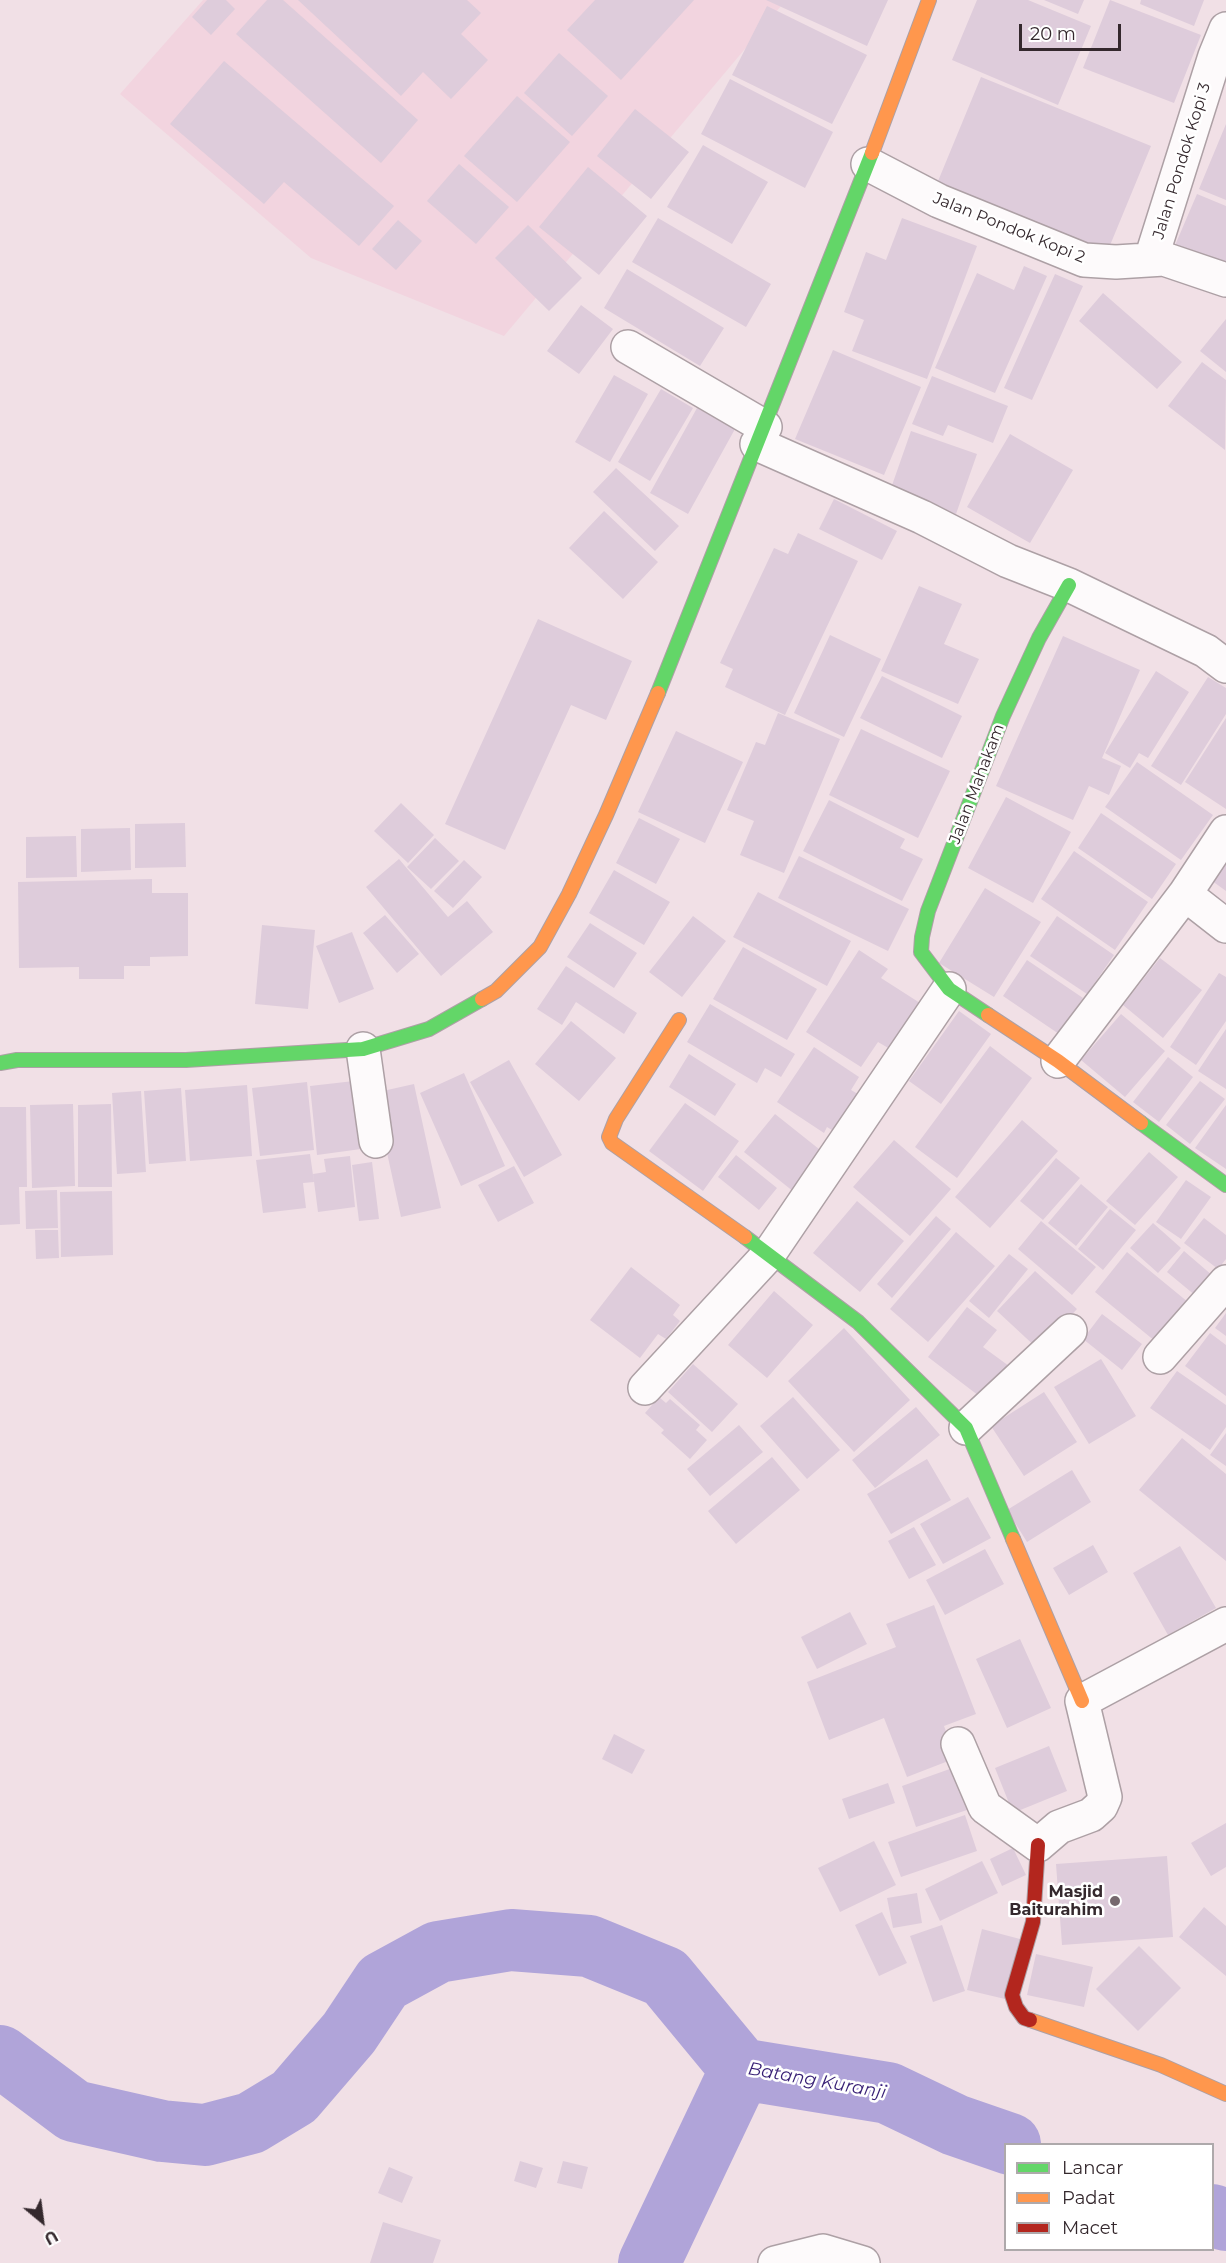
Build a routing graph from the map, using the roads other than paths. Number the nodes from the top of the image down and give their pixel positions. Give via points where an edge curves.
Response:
1 (929, 0) edge
2 (1226, 29) edge
3 (868, 164) junction
4 (1151, 259) junction
5 (1226, 280) edge
6 (628, 347) dead end
7 (761, 435) junction
8 (1069, 585) junction
9 (1226, 666) edge
10 (1226, 832) edge
11 (1185, 894) junction
12 (1226, 926) edge
13 (949, 988) junction
14 (678, 1020) dead end
15 (363, 1049) junction
16 (1058, 1061) junction
17 (0, 1063) edge
18 (376, 1141) dead end
19 (1226, 1185) edge
20 (769, 1254) junction
21 (1226, 1282) edge
22 (1070, 1331) dead end
23 (1160, 1357) dead end
24 (645, 1388) dead end
25 (966, 1428) junction
26 (1226, 1624) edge
27 (1082, 1701) junction
28 (958, 1744) dead end
29 (1038, 1845) junction
30 (1226, 2094) edge
31 (775, 2263) edge
32 (863, 2263) edge

1 - 3 street
2 - 4 street, Jalan Pondok Kopi 3
3 - 4 street, Jalan Pondok Kopi 2 via 939,201 1084,260
3 - 7 street
4 - 5 street, Jalan Pondok Kopi 2 via 1179,263
6 - 7 street
7 - 8 street via 1008,561
7 - 15 street via 606,815 540,947 496,991 477,1002 429,1029
8 - 9 street via 1206,651
8 - 13 street, Jalan Mahakam via 1003,716 928,911 921,952
10 - 11 street
11 - 12 street
11 - 16 street
13 - 16 street, Jalan Mahakam
13 - 20 street
14 - 20 street via 616,1119 609,1137 620,1149
15 - 17 street via 186,1060
15 - 18 street
16 - 19 street, Jalan Mahakam
20 - 24 street
20 - 25 street via 858,1322
21 - 23 street
22 - 25 street
25 - 27 street
26 - 27 street
27 - 29 street via 1106,1797 1091,1815 1059,1827
28 - 29 street via 986,1807
29 - 30 street via 1033,1922 1012,1995 1024,2018 1161,2065
31 - 32 street via 823,2251

